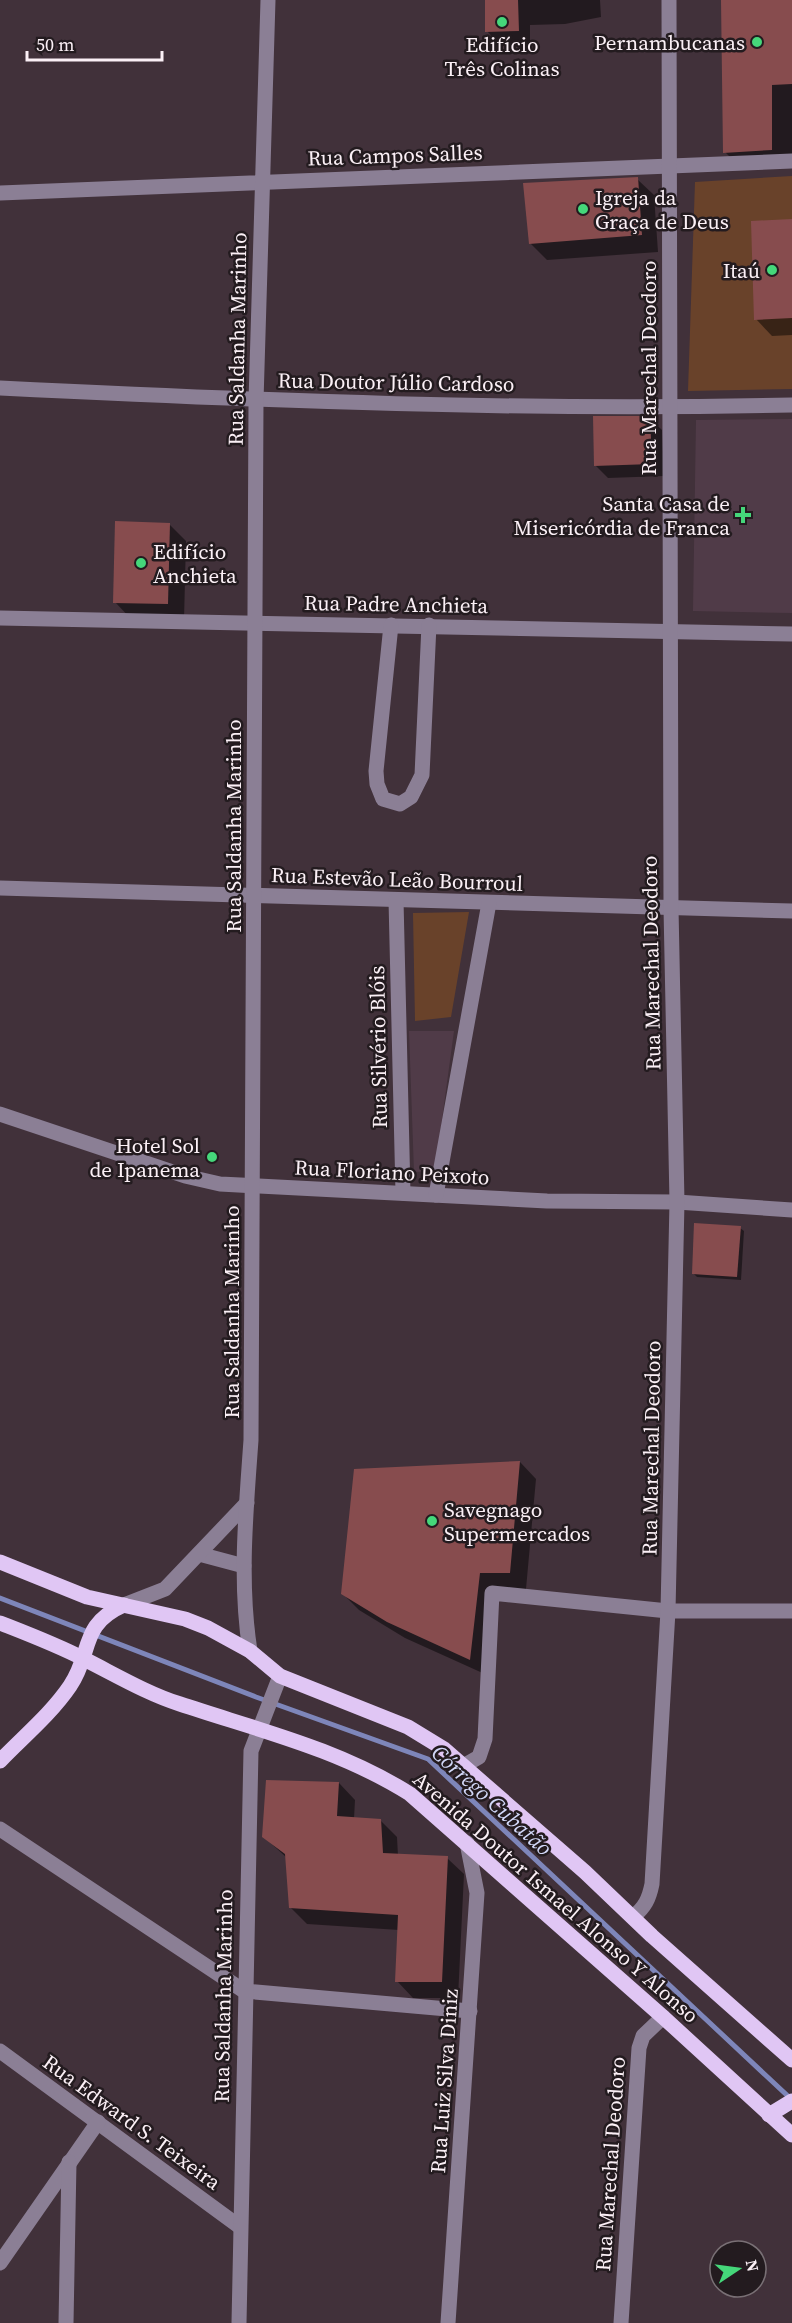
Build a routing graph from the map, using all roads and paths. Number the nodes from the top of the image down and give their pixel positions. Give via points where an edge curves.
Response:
1 (268, 0) edge
2 (669, 0) edge
3 (792, 161) edge
4 (670, 164) junction
5 (262, 181) junction
6 (0, 193) edge
7 (0, 388) edge
8 (256, 401) junction
9 (792, 405) edge
10 (669, 408) junction
11 (0, 618) edge
12 (255, 622) junction
13 (391, 625) junction
14 (429, 625) junction
15 (669, 629) junction
16 (792, 633) edge
17 (0, 888) edge
18 (254, 896) junction
19 (396, 900) junction
20 (489, 903) junction
21 (671, 908) junction
22 (792, 911) edge
23 (0, 1114) edge
24 (252, 1185) junction
25 (403, 1193) junction
26 (436, 1195) junction
27 (677, 1202) junction
28 (792, 1210) edge
29 (247, 1503) junction
30 (200, 1554) junction
31 (0, 1562) edge
32 (244, 1566) junction
33 (124, 1605) junction
34 (668, 1611) junction
35 (792, 1611) edge
36 (0, 1623) edge
37 (85, 1651) junction
38 (250, 1651) junction
39 (278, 1682) junction
40 (262, 1721) junction
41 (0, 1761) edge
42 (465, 1766) junction
43 (0, 1829) edge
44 (467, 1843) junction
45 (633, 1917) junction
46 (244, 1991) junction
47 (470, 2011) junction
48 (663, 2017) junction
49 (0, 2051) edge
50 (792, 2060) edge
51 (781, 2108) edge
52 (98, 2121) junction
53 (792, 2135) edge
54 (69, 2162) junction
55 (240, 2227) junction
56 (0, 2263) edge
57 (66, 2323) edge
58 (239, 2323) edge
59 (448, 2323) edge
60 (621, 2323) edge

1 - 5 street, Rua Saldanha Marinho
2 - 4 street, Rua Marechal Deodoro
3 - 4 street, Rua Campos Salles
4 - 5 street, Rua Campos Salles
4 - 10 street, Rua Marechal Deodoro
5 - 6 street, Rua Campos Salles
5 - 8 street, Rua Saldanha Marinho
7 - 8 street, Rua Doutor Júlio Cardoso
8 - 10 street, Rua Doutor Júlio Cardoso
8 - 12 street, Rua Saldanha Marinho
9 - 10 street, Rua Doutor Júlio Cardoso
10 - 15 street, Rua Marechal Deodoro
11 - 12 street, Rua Padre Anchieta
12 - 13 street, Rua Padre Anchieta
12 - 18 street, Rua Saldanha Marinho
13 - 14 street, Rua Padre Anchieta
13 - 14 street via 377,778 383,799 400,804 411,797 422,775
14 - 15 street, Rua Padre Anchieta
15 - 16 street, Rua Padre Anchieta
15 - 21 street, Rua Marechal Deodoro
17 - 18 street, Rua Estevão Leão Bourroul
18 - 19 street, Rua Estevão Leão Bourroul
18 - 24 street, Rua Saldanha Marinho
19 - 20 street, Rua Estevão Leão Bourroul
19 - 25 street, Rua Silvério Blóis
20 - 21 street, Rua Estevão Leão Bourroul
20 - 26 street
21 - 22 street, Rua Estevão Leão Bourroul
21 - 27 street, Rua Marechal Deodoro
23 - 24 street, Rua Floriano Peixoto via 185,1176 220,1184
24 - 25 street, Rua Floriano Peixoto
24 - 29 street, Rua Saldanha Marinho via 251,1440
25 - 26 street, Rua Floriano Peixoto
26 - 27 street, Rua Floriano Peixoto
27 - 28 street, Rua Floriano Peixoto
27 - 34 street, Rua Marechal Deodoro
29 - 30 street
29 - 32 street, Rua Saldanha Marinho
30 - 32 street
30 - 33 street via 165,1589
31 - 33 main road, Avenida Doutor Ismael Alonso Y Alonso via 87,1597
32 - 38 street, Rua Saldanha Marinho
33 - 37 main road via 96,1624
33 - 38 main road, Avenida Doutor Ismael Alonso Y Alonso via 208,1628
34 - 35 street
34 - 42 street via 492,1593 485,1739 479,1757
34 - 45 street, Rua Marechal Deodoro via 652,1884 643,1909
36 - 37 main road, Avenida Doutor Ismael Alonso Y Alonso
37 - 40 main road, Avenida Doutor Ismael Alonso Y Alonso via 148,1692
37 - 41 main road via 70,1686
38 - 39 main road, Avenida Doutor Ismael Alonso Y Alonso
39 - 40 street, Rua Saldanha Marinho
39 - 42 main road, Avenida Doutor Ismael Alonso Y Alonso via 408,1727
40 - 44 main road, Avenida Doutor Ismael Alonso Y Alonso via 379,1774 410,1794
40 - 46 street, Rua Saldanha Marinho via 251,1751
42 - 45 main road, Avenida Doutor Ismael Alonso Y Alonso
43 - 46 street
44 - 47 street, Rua Luiz Silva Diniz via 477,1893
44 - 48 main road, Avenida Doutor Ismael Alonso Y Alonso
45 - 50 main road, Avenida Doutor Ismael Alonso Y Alonso
46 - 47 street
46 - 55 street, Rua Saldanha Marinho
47 - 59 street, Rua Luiz Silva Diniz
48 - 51 main road, Avenida Doutor Ismael Alonso Y Alonso
48 - 60 street, Rua Marechal Deodoro via 643,2036 639,2048
49 - 52 street, Rua Edward S. Teixeira
51 - 53 main road, Avenida Doutor Ismael Alonso Y Alonso
52 - 54 street
52 - 55 street, Rua Edward S. Teixeira
54 - 56 street
54 - 57 street
55 - 58 street, Rua Saldanha Marinho

